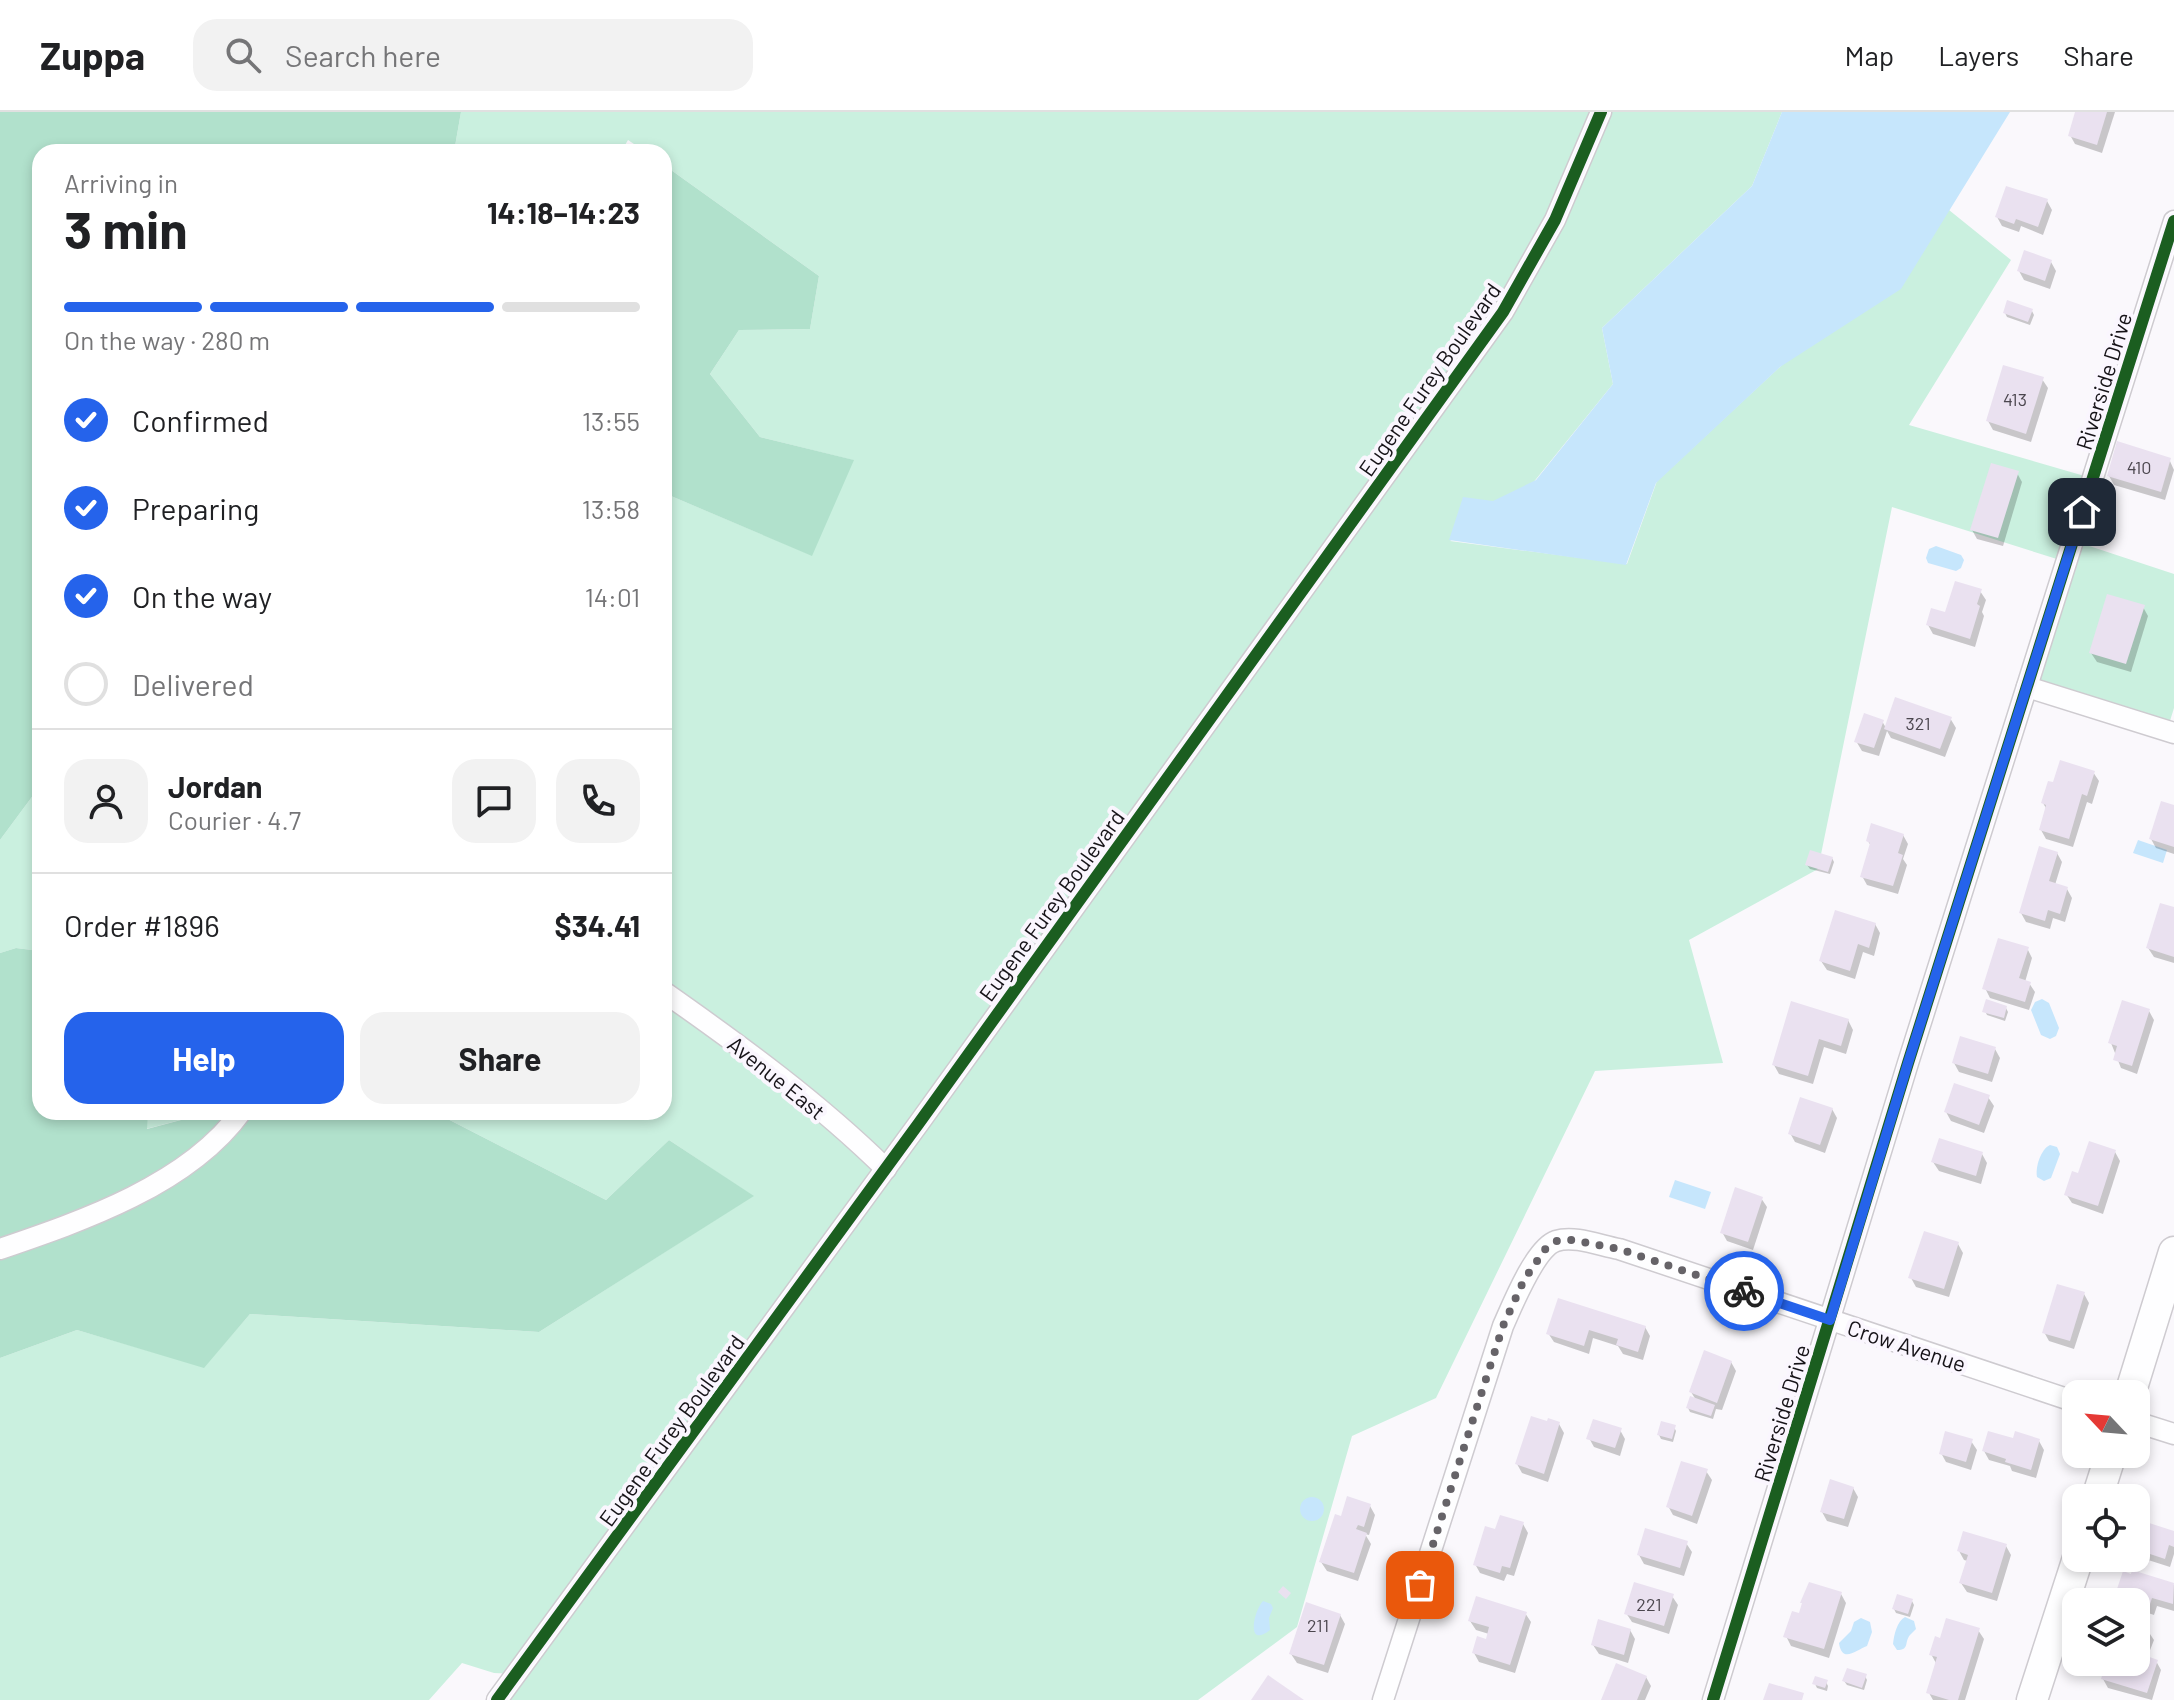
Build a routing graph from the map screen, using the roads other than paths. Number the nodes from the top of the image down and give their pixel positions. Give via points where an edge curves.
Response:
1 (1601, 112) edge
2 (2174, 221) edge
3 (2027, 687) junction
4 (2174, 733) edge
5 (672, 998) edge
6 (234, 1120) edge
7 (886, 1169) junction
8 (0, 1249) edge
9 (2174, 1252) edge
10 (1830, 1320) junction
11 (2134, 1380) edge
12 (2062, 1397) edge
13 (2150, 1426) edge
14 (2174, 1434) edge
15 (2073, 1572) edge
16 (497, 1700) edge
17 (1383, 1700) edge
18 (1713, 1700) edge
19 (2032, 1700) edge

1 - 7 street, Eugene Furey Boulevard via 1555,220 1503,312
2 - 3 street, Riverside Drive
3 - 4 street
3 - 10 street, Riverside Drive
5 - 7 street, Avenue East via 815,1106
6 - 8 street via 183,1167 140,1192 80,1222
7 - 16 street, Eugene Furey Boulevard
9 - 11 street
10 - 12 street, Crow Avenue
10 - 17 street, Crow Avenue via 1619,1249 1572,1240 1546,1248 1503,1326
10 - 18 street, Riverside Drive
13 - 14 street
15 - 19 street

